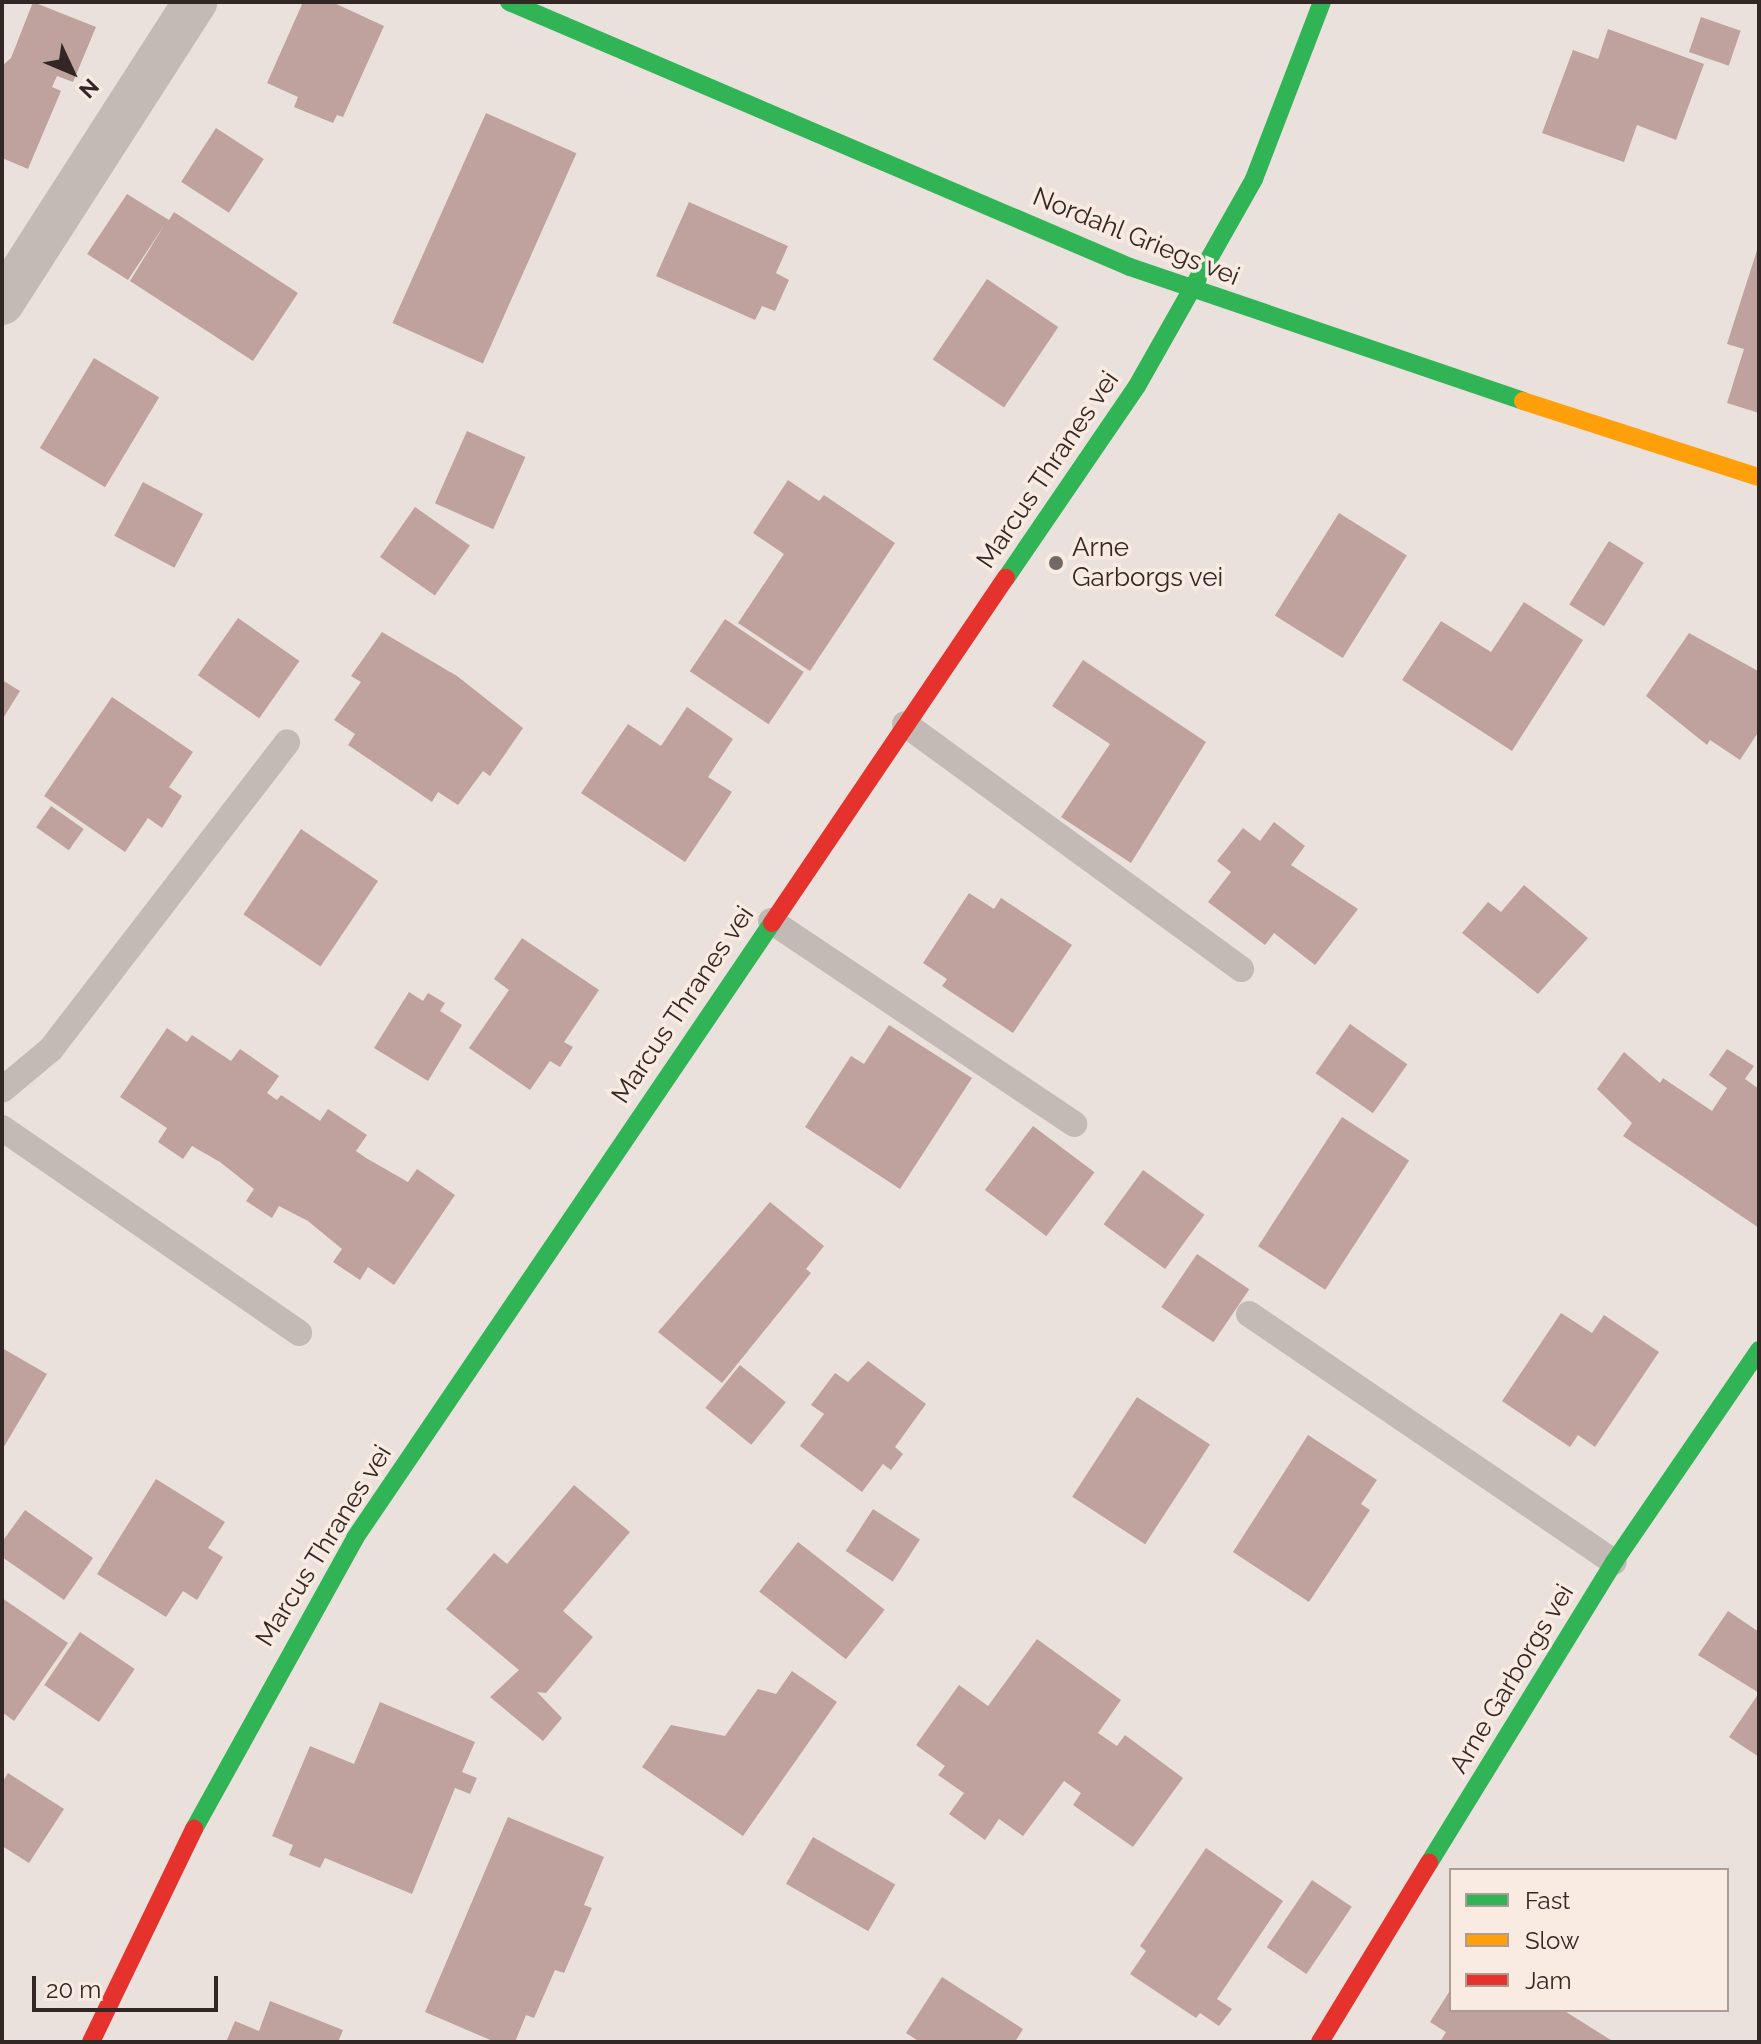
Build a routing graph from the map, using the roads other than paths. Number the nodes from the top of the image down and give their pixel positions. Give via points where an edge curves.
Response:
1 (195, 2) edge
2 (509, 2) edge
3 (1322, 2) edge
4 (1193, 289) junction
5 (2, 303) edge
6 (1759, 477) edge
7 (905, 724) junction
8 (287, 742) dead end
9 (771, 921) junction
10 (1241, 969) dead end
11 (2, 1090) edge
12 (1074, 1124) dead end
13 (2, 1128) edge
14 (1249, 1314) dead end
15 (299, 1333) dead end
16 (1759, 1350) edge
17 (1614, 1562) junction
18 (91, 2042) edge
19 (1320, 2042) edge

1 - 5 street
2 - 4 main road, Nordahl Griegs vei
3 - 4 main road, Marcus Thranes vei via 1254,179
4 - 6 main road, Nordahl Griegs vei
4 - 7 main road, Marcus Thranes vei via 1137,386
7 - 9 main road, Marcus Thranes vei
7 - 10 lane
8 - 11 lane via 51,1049
9 - 12 lane
9 - 18 main road, Marcus Thranes vei via 333,1576 172,1867
13 - 15 lane
14 - 17 lane
16 - 17 main road, Arne Garborgs vei
17 - 19 main road, Arne Garborgs vei

